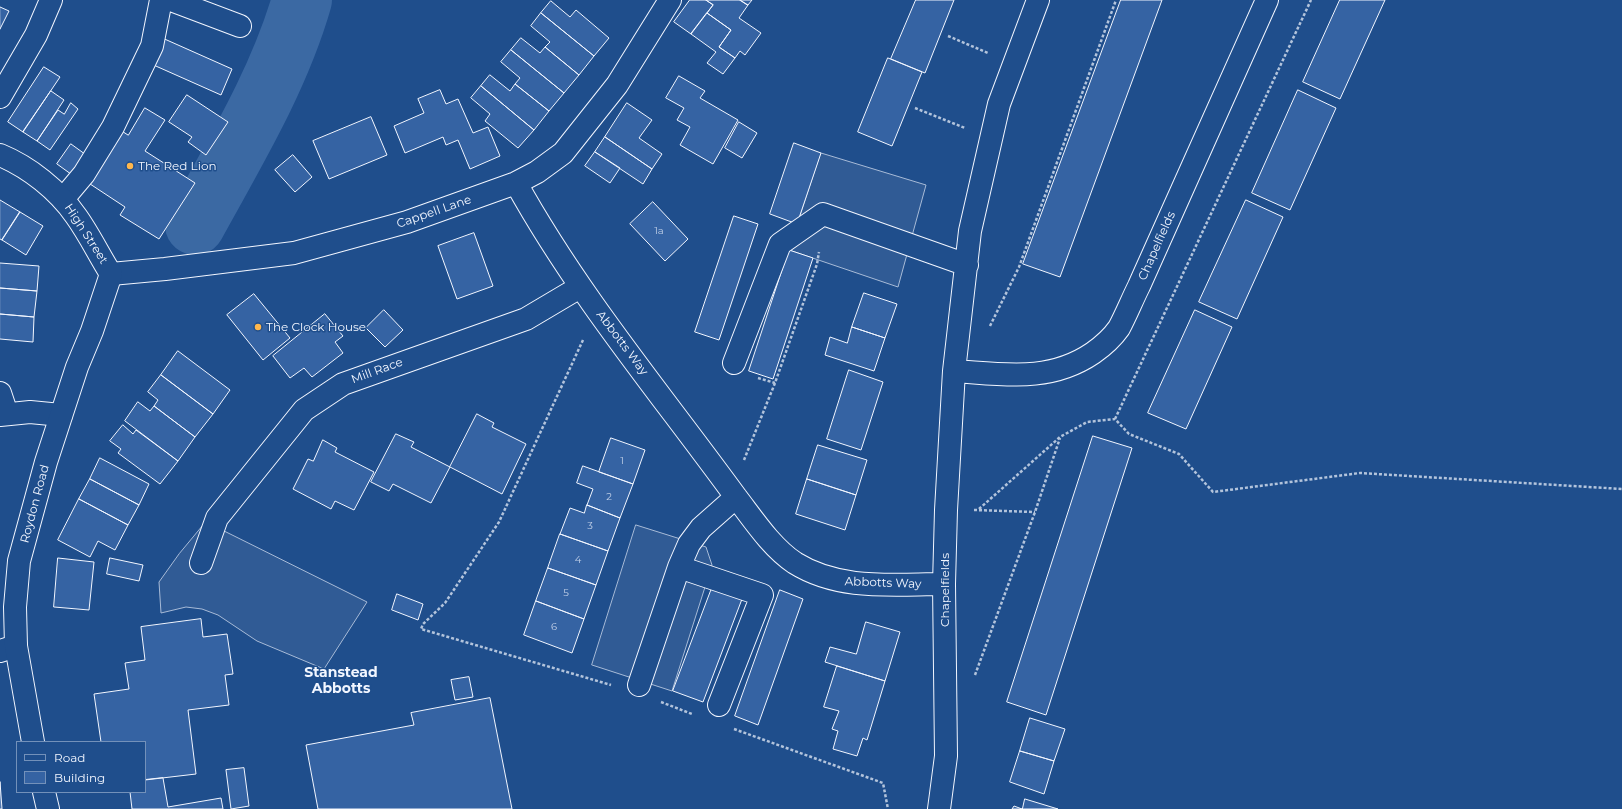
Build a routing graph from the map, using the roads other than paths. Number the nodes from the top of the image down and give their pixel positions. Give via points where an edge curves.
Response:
1 (51, 0) edge
2 (161, 0) edge
3 (172, 0) edge
4 (670, 0) edge
5 (1038, 0) edge
6 (1267, 0) edge
7 (240, 26) dead end
8 (0, 97) edge
9 (0, 155) edge
10 (516, 183) junction
11 (63, 199) junction
12 (967, 265) junction
13 (111, 274) junction
14 (580, 287) junction
15 (734, 362) dead end
16 (954, 371) junction
17 (0, 393) edge
18 (4, 415) edge
19 (61, 415) junction
20 (736, 497) junction
21 (201, 563) dead end
22 (679, 567) junction
23 (944, 584) junction
24 (8, 648) edge
25 (638, 686) dead end
26 (719, 705) dead end
27 (33, 741) edge
28 (44, 793) edge
29 (48, 809) edge
30 (939, 809) edge

1 - 8 street via 36,35
2 - 11 street via 152,46 113,127 84,174
3 - 7 street
4 - 10 street, Cappell Lane via 617,85 563,153 537,172
5 - 12 street, Chapelfields via 999,104 970,232
6 - 16 street, Chapelfields via 1133,299 1110,339 1084,359 1067,368 1044,374
9 - 11 street, High Street via 40,179
10 - 13 street, Cappell Lane via 407,222 294,252
10 - 14 street, Abbotts Way
11 - 13 street, High Street via 77,216
12 - 15 street via 823,214 780,244
12 - 16 street, Chapelfields
13 - 19 street, Roydon Road
14 - 20 street, Abbotts Way
14 - 21 street, Mill Race via 526,319 399,363 337,388 304,410 217,518
16 - 23 street, Chapelfields
17 - 18 street
18 - 19 street via 30,412
19 - 24 street, Roydon Road via 19,561
20 - 22 street via 701,528 689,544
20 - 23 street, Abbotts Way via 762,531 779,548 795,562 813,572 834,580 856,584
22 - 25 street
22 - 26 street via 762,595
23 - 30 street, Chapelfields via 946,756
24 - 27 street, Roydon Road
28 - 29 street

